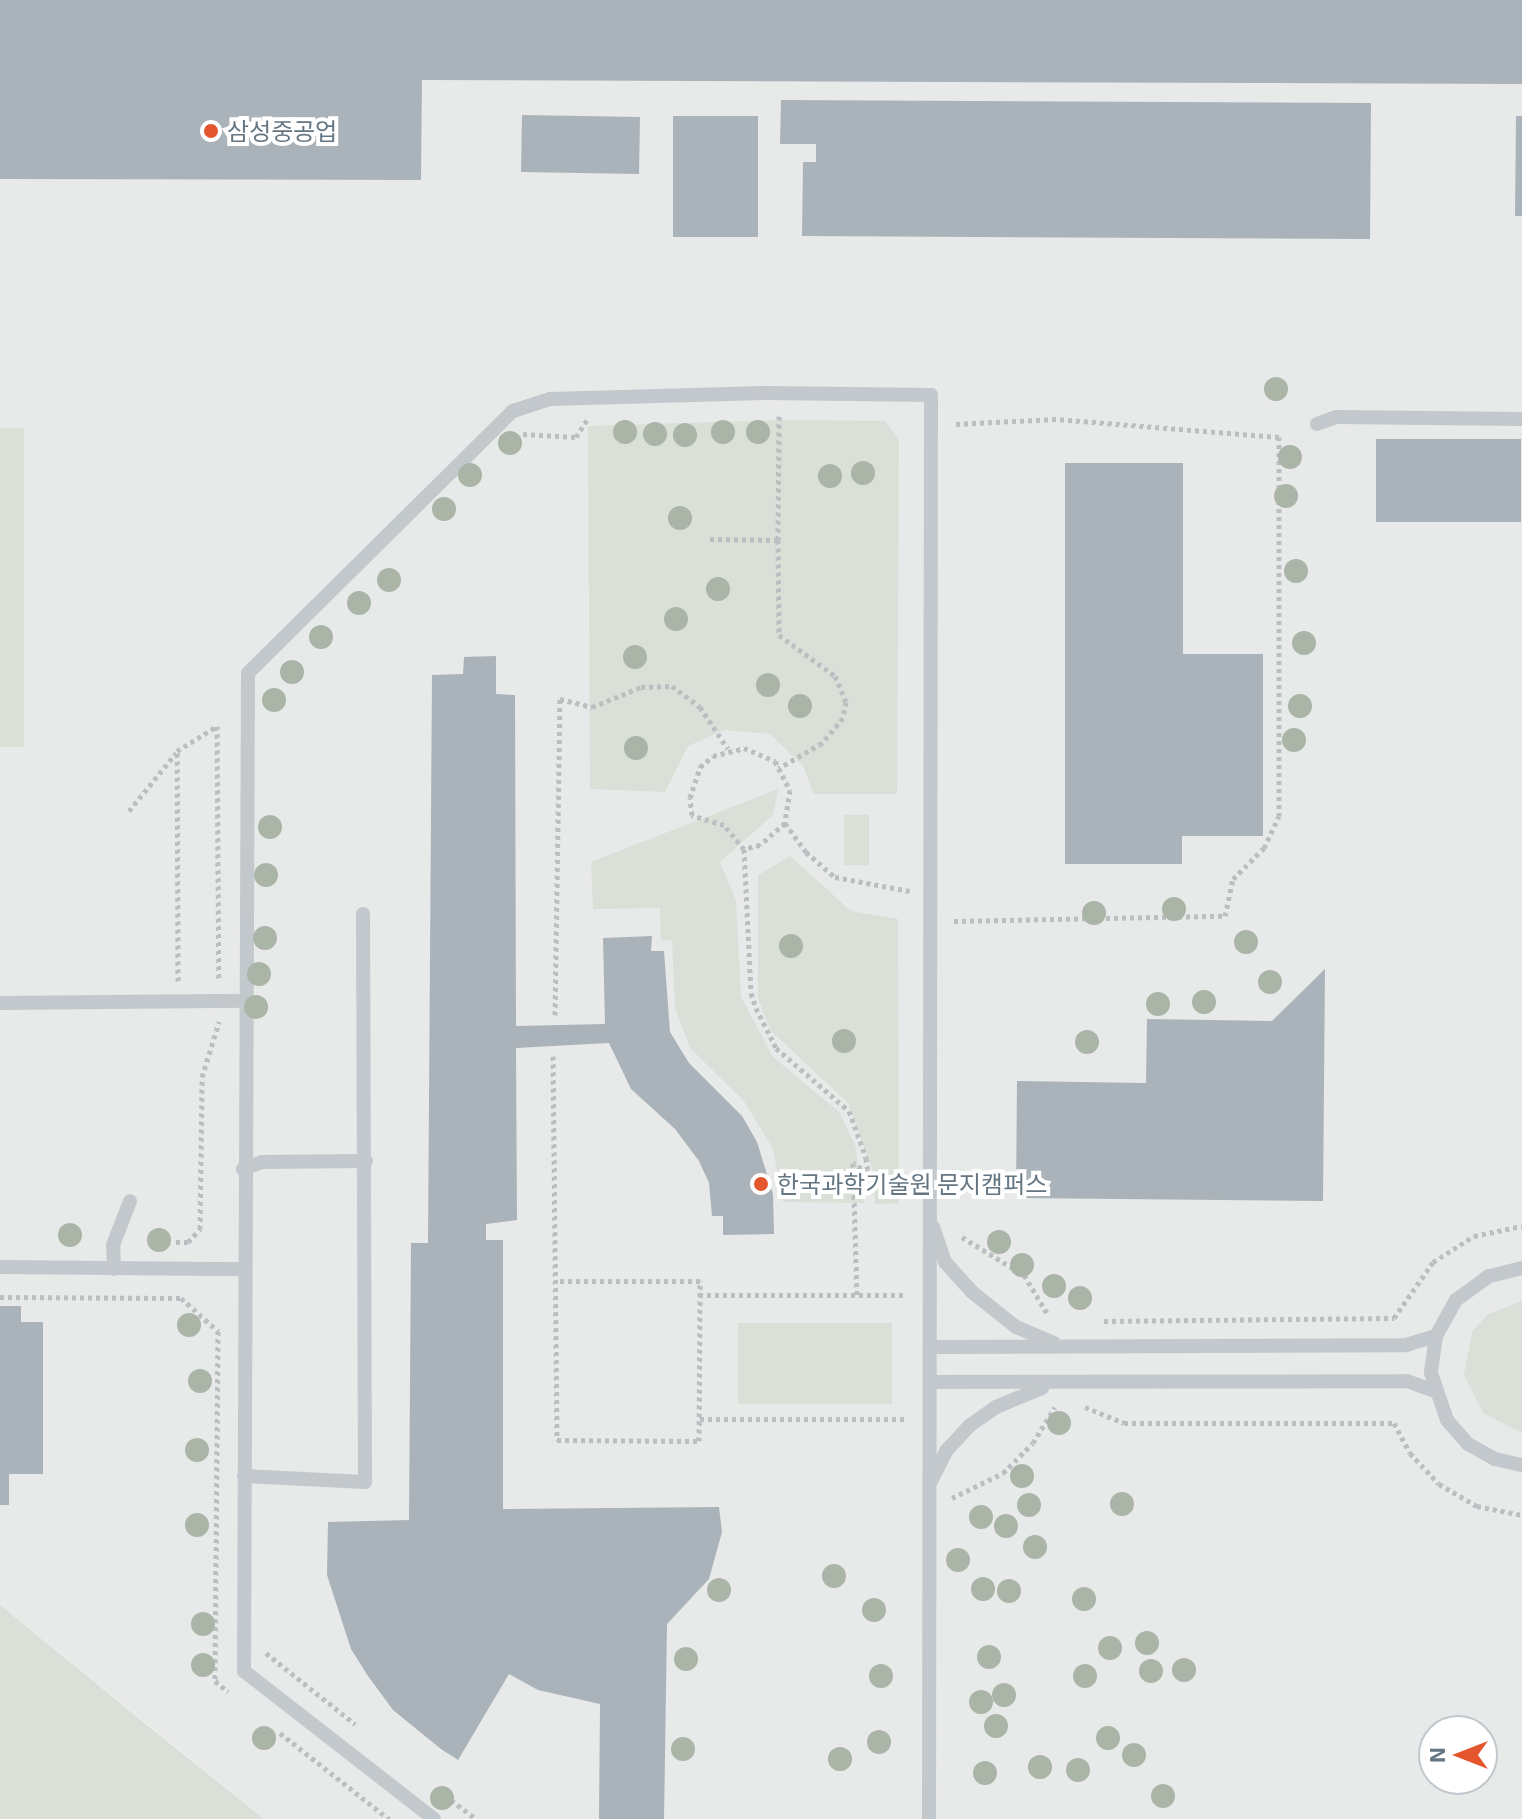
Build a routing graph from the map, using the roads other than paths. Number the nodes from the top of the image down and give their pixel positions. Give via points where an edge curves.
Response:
1 (1522, 419) edge
2 (1317, 424) dead end
3 (363, 914) dead end
4 (245, 1001) junction
5 (0, 1003) edge
6 (366, 1161) junction
7 (243, 1169) junction
8 (130, 1201) dead end
9 (930, 1218) junction
10 (0, 1267) edge
11 (1522, 1268) edge
12 (114, 1269) junction
13 (245, 1269) junction
14 (1436, 1336) junction
15 (1062, 1346) junction
16 (930, 1347) junction
17 (930, 1382) junction
18 (1062, 1382) junction
19 (1434, 1391) junction
20 (1522, 1465) edge
21 (244, 1476) junction
22 (930, 1484) junction
23 (434, 1819) edge
24 (929, 1819) edge

1 - 2 lane via 1336,417
3 - 6 lane
4 - 5 lane
4 - 7 lane
4 - 9 lane via 248,673 513,411 550,399 931,395
6 - 7 lane via 262,1162
6 - 21 lane via 365,1482
7 - 13 lane
8 - 12 lane via 113,1245
9 - 15 lane via 945,1262 972,1292 1016,1327
9 - 16 lane
10 - 12 lane
11 - 14 lane via 1471,1286 1456,1300
12 - 13 lane
13 - 21 lane
14 - 15 lane via 1406,1345
14 - 19 lane
15 - 16 lane
16 - 17 lane
17 - 18 lane
17 - 22 lane
18 - 19 lane via 1407,1381
18 - 22 lane via 1026,1392 969,1426 946,1451
19 - 20 lane via 1447,1420 1468,1444 1495,1459
21 - 23 lane via 244,1671
22 - 24 lane

